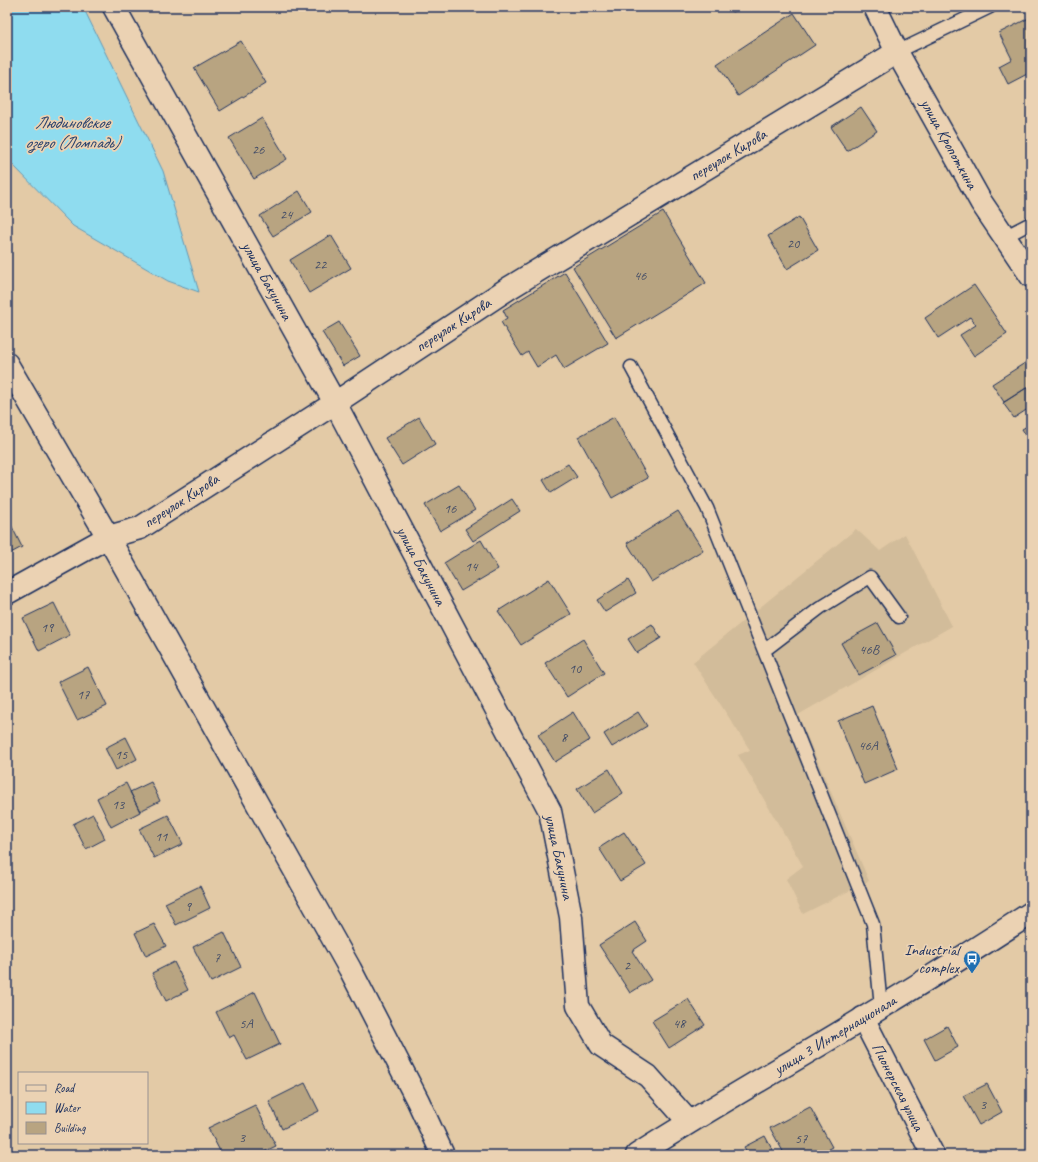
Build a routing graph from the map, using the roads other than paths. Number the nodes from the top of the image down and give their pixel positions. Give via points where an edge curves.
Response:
1 (114, 7) edge
2 (875, 7) edge
3 (990, 7) edge
4 (897, 52) junction
5 (1031, 223) edge
6 (1004, 237) junction
7 (1031, 276) edge
8 (7, 364) edge
9 (631, 367) dead end
10 (335, 403) junction
11 (108, 537) junction
12 (7, 593) edge
13 (899, 617) dead end
14 (765, 650) junction
15 (1031, 913) edge
16 (872, 1013) junction
17 (689, 1122) junction
18 (443, 1155) edge
19 (638, 1155) edge
20 (933, 1155) edge

1 - 10 street, улица Бакунина
2 - 4 street, улица Кропоткина
3 - 4 lane
4 - 6 street, улица Кропоткина via 981,202
4 - 10 street, переулок Кирова via 509,288
5 - 6 lane
6 - 7 street, улица Кропоткина
8 - 11 street
9 - 14 lane via 707,508
10 - 11 street, переулок Кирова via 140,528
10 - 17 street, улица Бакунина via 550,811 571,917 578,1006 601,1045 648,1076
11 - 12 street, переулок Кирова
11 - 18 street via 350,969
13 - 14 lane via 870,577 820,608
14 - 16 lane via 873,924
15 - 16 street, улица 3 Интернационала
16 - 17 street, улица 3 Интернационала
16 - 20 street, Пионерская улица
17 - 19 street, улица 3 Интернационала

